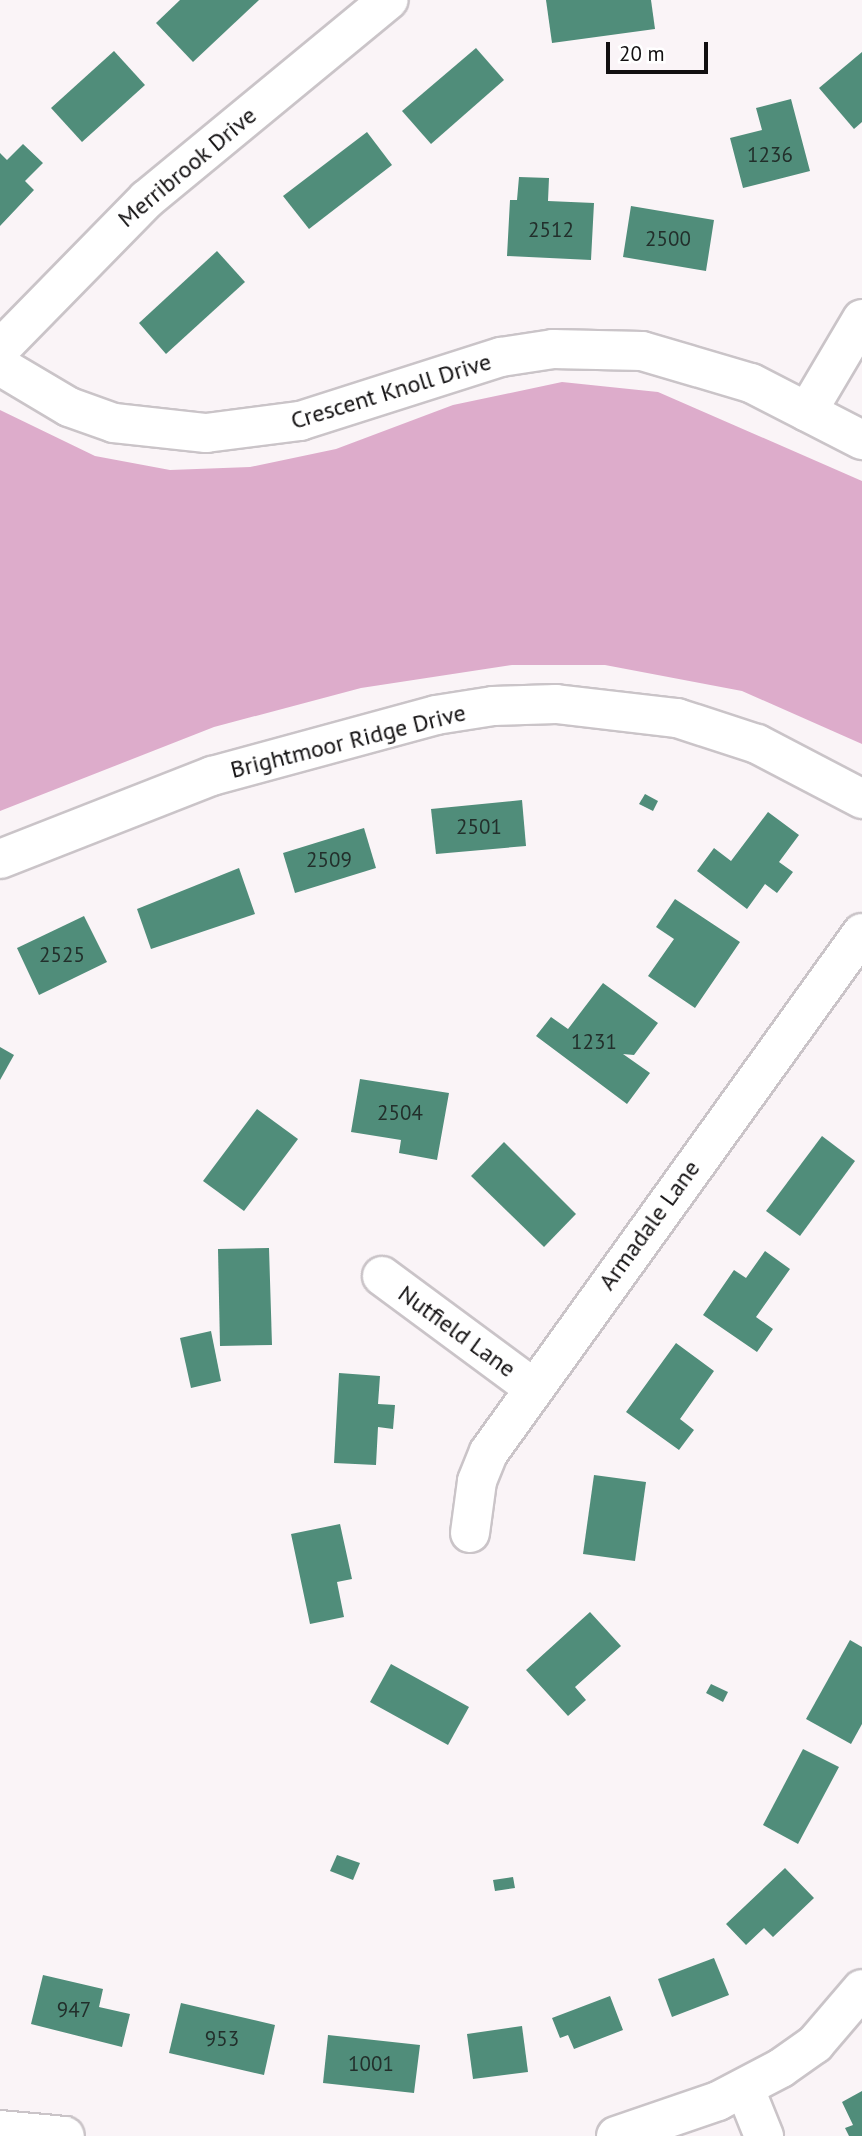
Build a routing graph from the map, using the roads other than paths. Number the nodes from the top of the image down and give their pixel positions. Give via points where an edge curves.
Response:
1 (388, 0) edge
2 (862, 319) edge
3 (0, 349) edge
4 (0, 366) edge
5 (807, 412) junction
6 (862, 440) edge
7 (862, 799) edge
8 (0, 859) edge
9 (862, 933) edge
10 (382, 1276) dead end
11 (533, 1387) junction
12 (470, 1532) dead end
13 (862, 1989) edge
14 (745, 2089) junction
15 (0, 2130) edge
16 (65, 2136) edge
17 (616, 2136) edge
18 (764, 2136) edge

1 - 3 street, Merribrook Drive via 147,198
2 - 5 street
4 - 5 street, Crescent Knoll Drive via 69,407 160,432 252,430 300,421 459,367 553,349 642,351 678,359 751,383
5 - 6 street, Crescent Knoll Drive
7 - 8 street, Brightmoor Ridge Drive via 757,744 677,718 556,704 493,706 436,715 212,776
9 - 11 street, Armadale Lane
10 - 11 street, Nutfield Lane
11 - 12 street, Armadale Lane via 485,1461
13 - 14 street via 815,2044
14 - 17 street
14 - 18 street
15 - 16 street

